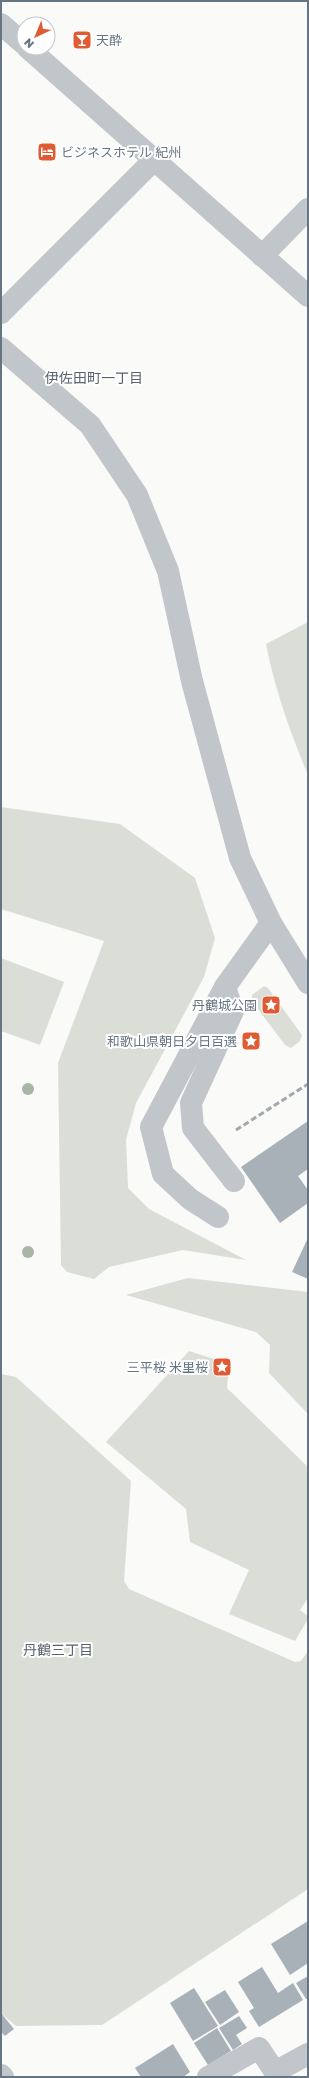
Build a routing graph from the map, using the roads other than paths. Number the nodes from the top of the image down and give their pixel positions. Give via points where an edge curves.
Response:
1 (1, 24) edge
2 (16, 37) edge
3 (37, 56) edge
4 (154, 160) junction
5 (308, 209) edge
6 (262, 256) junction
7 (308, 296) edge
8 (1, 313) edge
9 (1, 348) edge
10 (271, 923) junction
11 (308, 983) edge
12 (225, 987) junction
13 (234, 1181) dead end
14 (218, 1217) dead end
15 (308, 2054) edge
16 (208, 2077) edge

1 - 2 street
3 - 4 street
4 - 6 street
4 - 8 street
5 - 6 street
6 - 7 street
9 - 10 street via 90,426 137,495 168,572 192,681 240,858
10 - 11 street
10 - 12 street
12 - 13 street via 233,1011 191,1103 193,1128
12 - 14 street via 151,1127 163,1174 190,1199
15 - 16 street via 275,2072 259,2048

